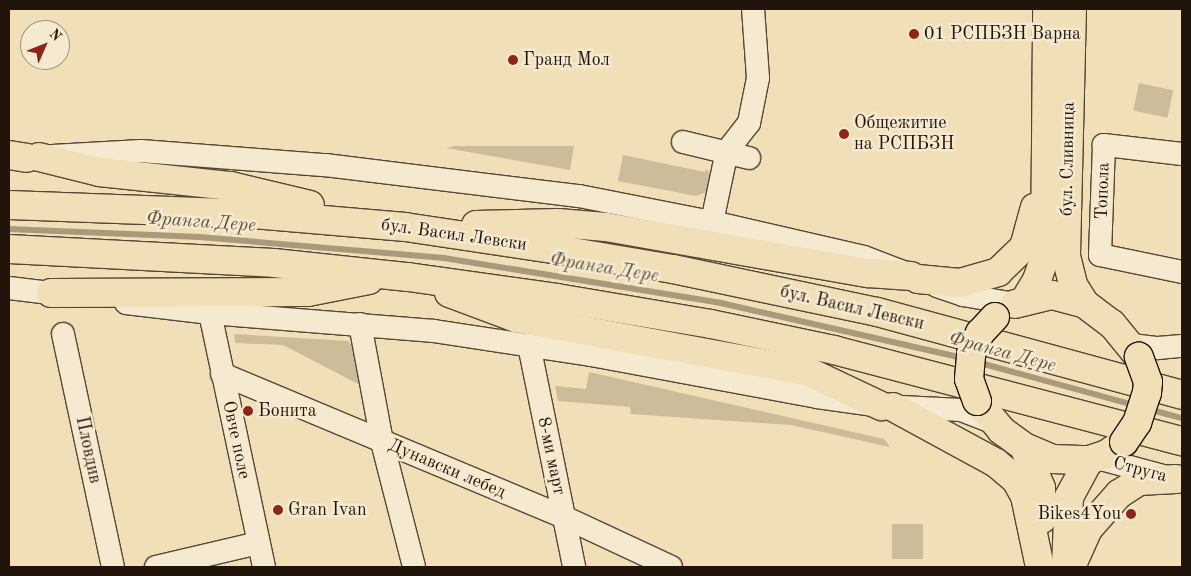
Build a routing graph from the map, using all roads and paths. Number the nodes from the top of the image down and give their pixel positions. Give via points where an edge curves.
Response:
1 (753, 9) edge
2 (1047, 9) edge
3 (1072, 9) edge
4 (683, 142) dead end
5 (727, 151) junction
6 (1045, 154) junction
7 (1182, 154) edge
8 (21, 157) edge
9 (749, 158) dead end
10 (9, 205) edge
11 (712, 222) junction
12 (397, 226) junction
13 (9, 249) edge
14 (1182, 272) edge
15 (401, 276) junction
16 (914, 277) junction
17 (9, 288) edge
18 (51, 293) junction
19 (1085, 304) junction
20 (1011, 307) junction
21 (210, 313) junction
22 (360, 324) junction
23 (63, 334) dead end
24 (529, 345) junction
25 (1182, 346) edge
26 (1135, 351) junction
27 (222, 374) junction
28 (1182, 395) edge
29 (887, 406) junction
30 (985, 411) junction
31 (1182, 441) edge
32 (382, 442) junction
33 (1024, 447) junction
34 (1093, 459) junction
35 (1179, 480) edge
36 (564, 517) junction
37 (258, 542) junction
38 (113, 567) edge
39 (156, 567) edge
40 (264, 567) edge
41 (414, 567) edge
42 (574, 567) edge
43 (671, 567) edge
44 (1041, 567) edge
45 (1066, 567) edge
46 (1071, 567) edge

1 - 5 street via 758,78 749,123
2 - 6 main road, бул. Сливница
3 - 19 main road, бул. Сливница via 1066,256 1073,285
4 - 5 street
5 - 9 street
5 - 11 street
6 - 16 main road via 1028,239 1008,265 990,276 970,282
6 - 20 main road, бул. Сливница via 1045,257 1037,280
7 - 14 street, Топола via 1104,146 1100,254
8 - 11 street via 141,151 325,165 594,198
8 - 12 main road via 99,172 231,186
10 - 12 main road, бул. Васил Левски via 185,210
11 - 16 street via 864,257
12 - 16 main road via 574,224 868,273
12 - 28 main road, бул. Васил Левски via 673,269 780,290 896,317
13 - 15 main road via 198,258
15 - 18 main road via 308,292
15 - 29 main road via 516,318 809,372
15 - 31 main road via 711,324 932,374
16 - 20 street via 963,295
17 - 18 street
18 - 21 street
19 - 20 main road via 1052,295
19 - 26 main road via 1112,324
20 - 30 main road, bridge via 980,333 971,354 969,379
21 - 22 street
21 - 27 street, Овче поле
22 - 24 street
22 - 32 street
23 - 38 street, Пловдив
24 - 29 street
24 - 36 street, 8-ми март
25 - 26 street
26 - 34 main road, bridge via 1148,382 1139,418 1124,442
27 - 32 street, Дунавски лебед
27 - 37 street, Овче поле
29 - 30 street
29 - 44 main road via 996,463 1016,480 1025,496
30 - 33 main road
32 - 36 street, Дунавски лебед
32 - 41 street
33 - 34 main road via 1052,459
33 - 44 main road via 1041,488
34 - 35 street, Струга
34 - 45 main road via 1069,497
35 - 46 main road via 1139,481 1119,494 1088,528
36 - 42 street, 8-ми март
36 - 43 street, Дунавски лебед
37 - 39 street
37 - 40 street, Овче поле

